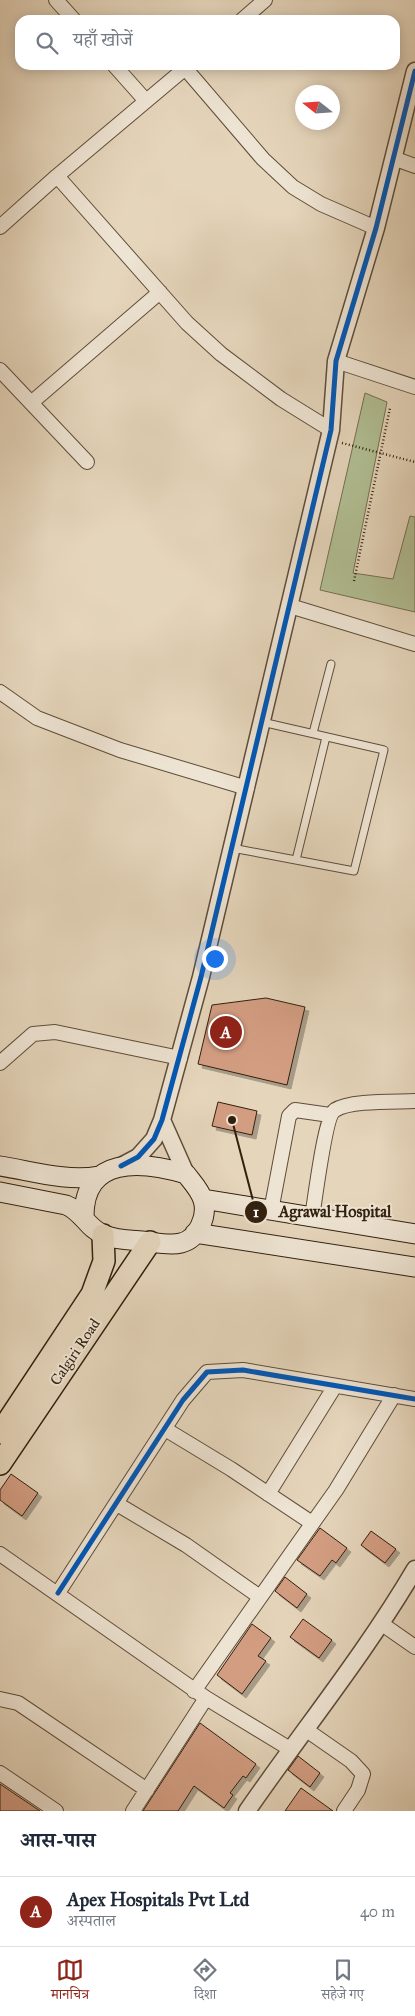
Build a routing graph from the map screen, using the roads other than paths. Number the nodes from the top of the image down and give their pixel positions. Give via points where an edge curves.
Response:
1 (56, 0) edge
2 (265, 0) edge
3 (70, 15) edge
4 (248, 15) edge
5 (118, 70) edge
6 (183, 70) edge
7 (189, 70) edge
8 (415, 71) edge
9 (146, 101) junction
10 (393, 158) junction
11 (415, 166) edge
12 (57, 176) junction
13 (0, 227) edge
14 (376, 228) junction
15 (160, 292) junction
16 (336, 361) junction
17 (0, 370) edge
18 (415, 387) edge
19 (31, 402) junction
20 (329, 435) junction
21 (87, 462) dead end
22 (290, 606) junction
23 (415, 644) edge
24 (331, 664) dead end
25 (0, 692) edge
26 (262, 722) junction
27 (313, 733) junction
28 (326, 737) junction
29 (246, 788) junction
30 (232, 848) junction
31 (296, 860) junction
32 (180, 1058) junction
33 (0, 1063) edge
34 (415, 1101) edge
35 (330, 1115) junction
36 (162, 1120) junction
37 (0, 1166) edge
38 (121, 1166) junction
39 (186, 1174) junction
40 (99, 1176) junction
41 (0, 1192) edge
42 (203, 1199) junction
43 (271, 1211) junction
44 (312, 1217) junction
45 (84, 1218) junction
46 (196, 1233) junction
47 (415, 1234) edge
48 (102, 1235) junction
49 (150, 1242) junction
50 (415, 1267) edge
51 (335, 1386) junction
52 (394, 1395) junction
53 (415, 1399) edge
54 (165, 1429) junction
55 (0, 1433) edge
56 (0, 1464) edge
57 (268, 1494) junction
58 (117, 1504) junction
59 (312, 1523) junction
60 (0, 1554) edge
61 (415, 1569) edge
62 (58, 1593) junction
63 (260, 1597) junction
64 (382, 1624) junction
65 (415, 1647) edge
66 (200, 1694) junction
67 (0, 1699) edge
68 (305, 1729) junction
69 (290, 1749) junction
70 (0, 1773) edge
71 (147, 1790) junction
72 (56, 1811) edge
73 (134, 1811) edge
74 (247, 1811) edge
75 (344, 1811) edge

1 - 3 street
2 - 4 street
5 - 9 street
6 - 9 street
7 - 14 street via 263,159 293,187 320,204
8 - 10 street
9 - 12 street
10 - 11 street
10 - 14 street
12 - 13 street
12 - 15 street
14 - 16 street
15 - 19 street
15 - 20 street via 221,354
16 - 18 street
16 - 20 street
17 - 19 street
19 - 21 street
20 - 22 street
22 - 23 street
22 - 26 street
24 - 27 lane
25 - 29 street via 37,718 120,750
26 - 27 lane
26 - 29 street
27 - 28 lane
28 - 31 lane
28 - 31 lane via 384,750 354,871
29 - 30 street
30 - 31 lane
30 - 32 street
32 - 33 street via 55,1032 34,1034
32 - 36 street
34 - 35 street via 353,1104
35 - 43 street via 295,1110 289,1116
35 - 44 street
36 - 38 street via 146,1149
36 - 39 street
37 - 40 main road via 70,1178
38 - 39 main road via 153,1167
38 - 40 main road
39 - 42 main road
40 - 45 main road via 88,1190
41 - 45 main road via 66,1204
42 - 43 main road
42 - 46 main road via 204,1213
43 - 44 main road
44 - 47 main road
45 - 48 main road
46 - 49 main road via 181,1243
46 - 50 main road
48 - 49 main road
48 - 55 main road, Calgiri Road via 104,1261 92,1294
49 - 56 main road, Calgiri Road
51 - 52 street
51 - 54 street via 243,1370 207,1372 183,1400
51 - 57 street
52 - 53 street
52 - 59 street
54 - 57 street
54 - 58 street
57 - 59 street
58 - 62 street
58 - 63 street via 186,1545
59 - 63 street
60 - 62 street
61 - 64 street
62 - 66 street
63 - 66 street
64 - 65 street
64 - 68 street
66 - 69 street
66 - 71 street
67 - 71 street via 18,1703
68 - 69 street
68 - 75 street via 351,1761 363,1774 358,1790
69 - 74 street
70 - 72 street
71 - 73 street

